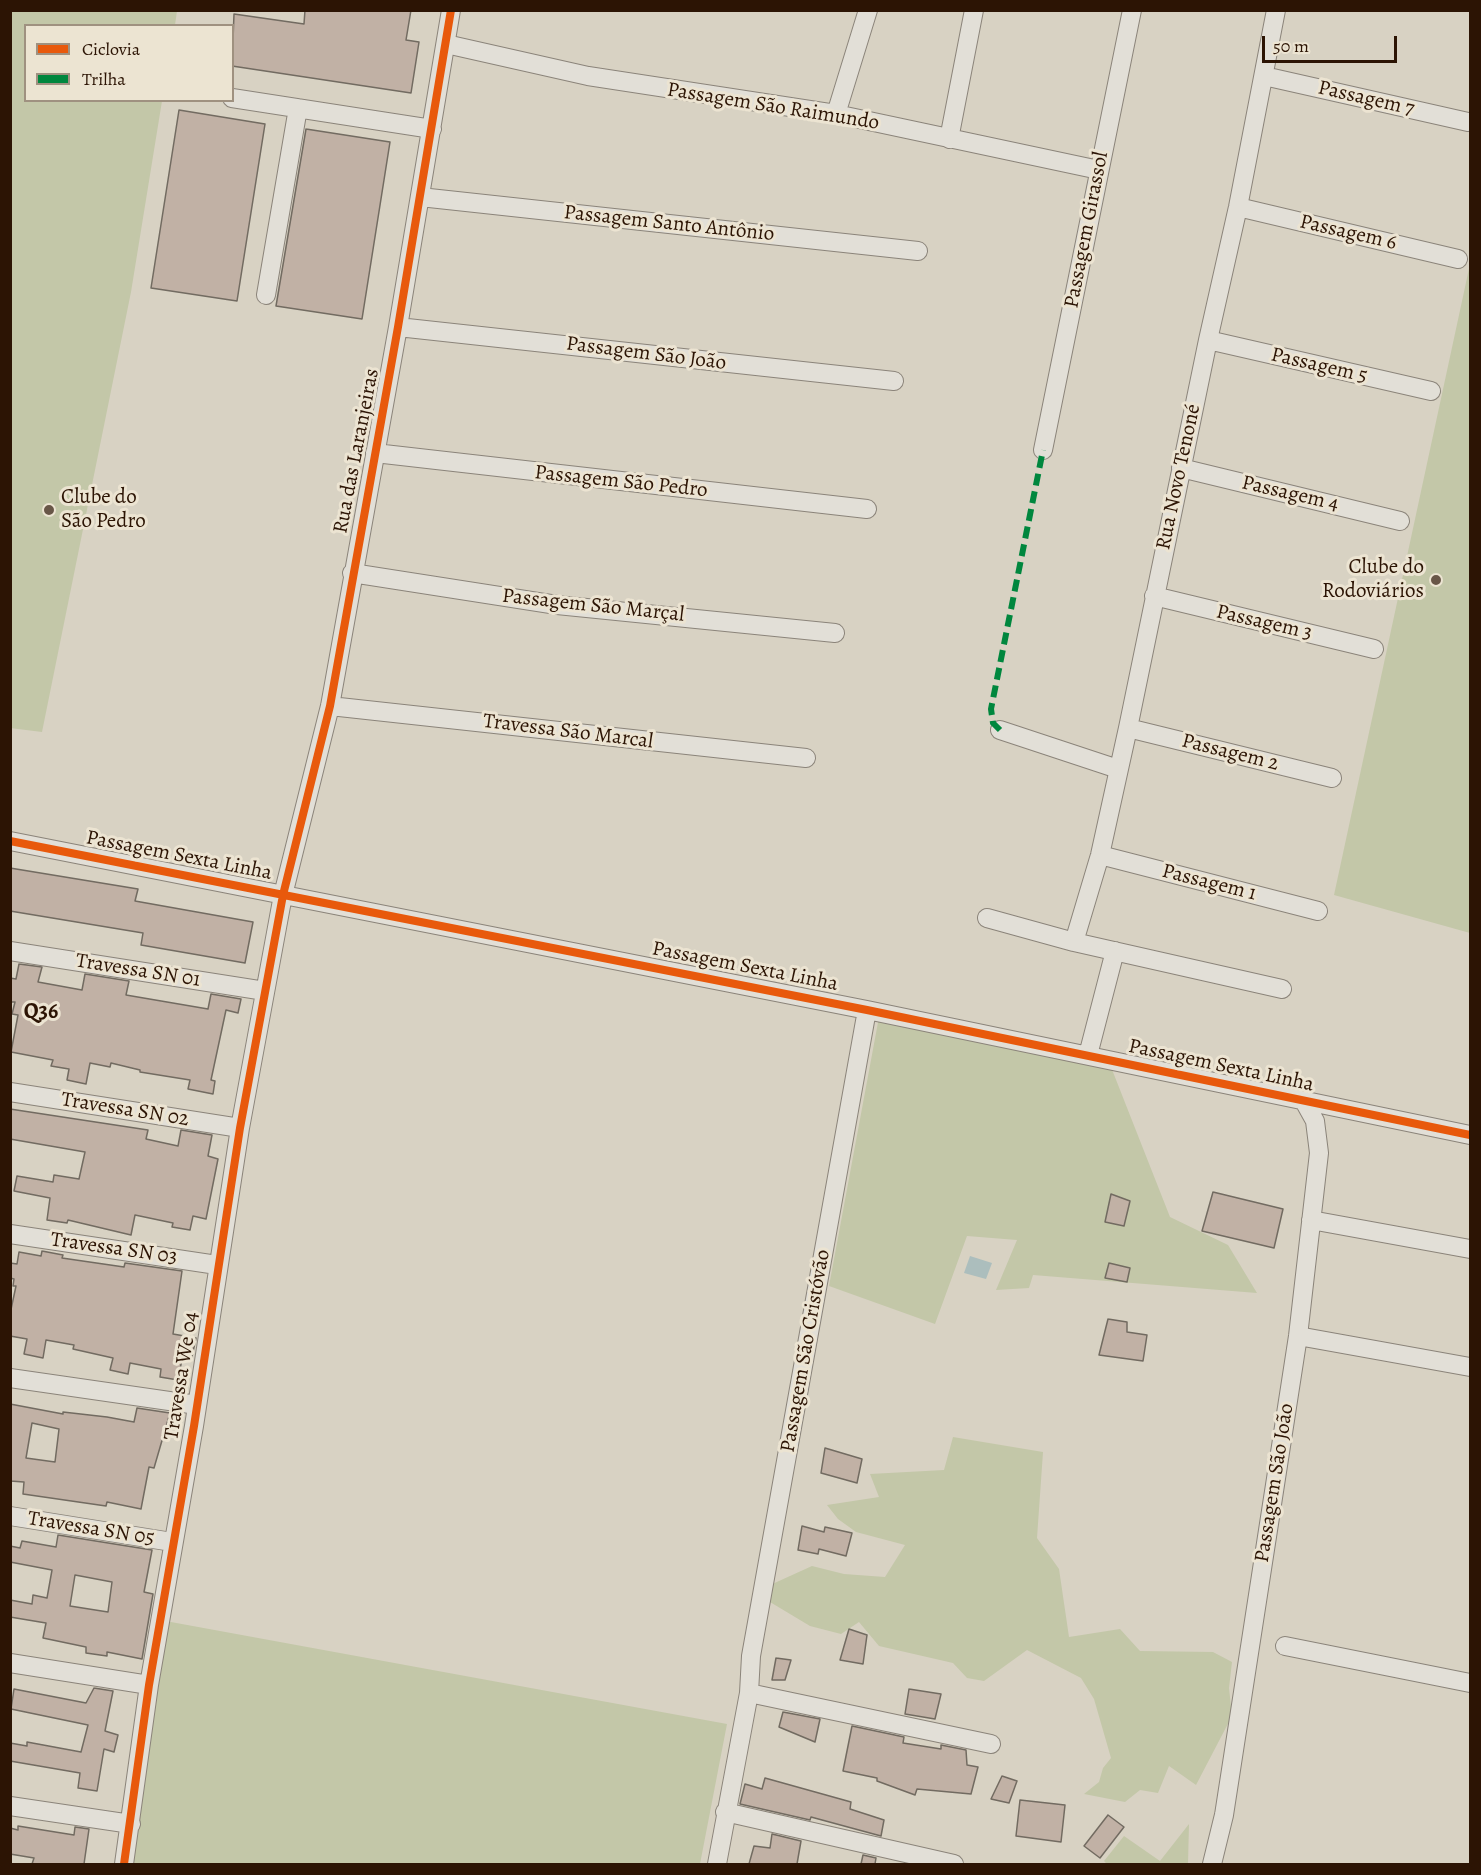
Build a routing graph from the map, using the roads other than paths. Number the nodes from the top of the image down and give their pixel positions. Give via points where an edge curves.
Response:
1 (451, 10) edge
2 (868, 10) edge
3 (974, 10) edge
4 (1132, 10) edge
5 (1276, 10) edge
6 (446, 44) junction
7 (1264, 76) junction
8 (234, 98) edge
9 (298, 108) junction
10 (836, 114) junction
11 (1467, 122) dead end
12 (432, 129) junction
13 (948, 139) junction
14 (1099, 170) junction
15 (420, 197) junction
16 (1238, 207) junction
17 (918, 251) dead end
18 (1458, 259) dead end
19 (266, 296) dead end
20 (398, 327) junction
21 (1208, 340) junction
22 (894, 381) dead end
23 (1431, 391) dead end
24 (1043, 450) dead end
25 (375, 453) junction
26 (1181, 468) junction
27 (867, 509) dead end
28 (1400, 521) dead end
29 (352, 573) junction
30 (1154, 596) junction
31 (835, 633) dead end
32 (1374, 649) dead end
33 (330, 706) junction
34 (1128, 728) junction
35 (999, 730) dead end
36 (806, 758) dead end
37 (1118, 769) junction
38 (1332, 778) dead end
39 (10, 841) edge
40 (1100, 855) junction
41 (283, 895) junction
42 (1318, 911) dead end
43 (987, 918) dead end
44 (1074, 942) junction
45 (10, 951) edge
46 (1115, 951) junction
47 (1282, 989) dead end
48 (265, 991) junction
49 (867, 1010) junction
50 (1088, 1056) junction
51 (10, 1092) edge
52 (1305, 1103) junction
53 (240, 1128) junction
54 (1470, 1135) edge
55 (1311, 1220) junction
56 (10, 1234) edge
57 (1470, 1249) edge
58 (218, 1265) junction
59 (1298, 1336) junction
60 (1470, 1367) edge
61 (10, 1378) edge
62 (197, 1405) junction
63 (10, 1516) edge
64 (172, 1542) junction
65 (1285, 1646) dead end
66 (10, 1663) edge
67 (1470, 1683) edge
68 (149, 1685) junction
69 (748, 1693) junction
70 (991, 1744) dead end
71 (10, 1806) edge
72 (725, 1812) junction
73 (131, 1824) junction
74 (124, 1864) edge
75 (717, 1864) edge
76 (954, 1864) edge
77 (1212, 1864) edge

1 - 6 street, Rua das Laranjeiras
2 - 10 street
3 - 13 street
4 - 14 street, Passagem Girassol
5 - 7 street, Rua Novo Tenoné
6 - 10 street, Passagem São Raimundo via 588,76
6 - 12 street, Rua das Laranjeiras
7 - 11 street, Passagem 7
7 - 16 street, Rua Novo Tenoné
8 - 9 street
9 - 12 street
9 - 19 street
10 - 13 street, Passagem São Raimundo
12 - 15 street, Rua das Laranjeiras
13 - 14 street, Passagem São Raimundo
14 - 24 street, Passagem Girassol
15 - 17 street, Passagem Santo Antônio
15 - 20 street, Rua das Laranjeiras
16 - 18 street, Passagem 6
16 - 21 street, Rua Novo Tenoné
20 - 22 street, Passagem São João
20 - 25 street, Rua das Laranjeiras
21 - 23 street, Passagem 5
21 - 26 street, Rua Novo Tenoné
25 - 27 street, Passagem São Pedro
25 - 29 street, Rua das Laranjeiras
26 - 28 street, Passagem 4
26 - 30 street, Rua Novo Tenoné
29 - 31 street, Passagem São Marçal via 557,605
29 - 33 street, Rua das Laranjeiras
30 - 32 street, Passagem 3
30 - 34 street, Rua Novo Tenoné
33 - 36 street, Travessa São Marcal
33 - 41 street, Rua das Laranjeiras
34 - 37 street, Rua Novo Tenoné
34 - 38 street, Passagem 2
35 - 37 street
37 - 40 street, Rua Novo Tenoné
39 - 41 street, Passagem Sexta Linha
40 - 42 street, Passagem 1
40 - 44 street, Rua Novo Tenoné
41 - 48 street, Travessa We 04
41 - 49 street, Passagem Sexta Linha
43 - 44 street
44 - 46 street
45 - 48 street, Travessa SN 01
46 - 47 street
46 - 50 street
48 - 53 street, Travessa We 04
49 - 50 street, Passagem Sexta Linha
49 - 69 street, Passagem São Cristóvão via 751,1656
50 - 52 street, Passagem Sexta Linha
51 - 53 street, Travessa SN 02
52 - 54 street, Passagem Sexta Linha
52 - 55 street, Passagem São João via 1316,1121 1319,1153
53 - 58 street, Travessa We 04
55 - 57 street
55 - 59 street, Passagem São João
56 - 58 street, Travessa SN 03
58 - 62 street, Travessa We 04
59 - 60 street
59 - 77 street, Passagem São João via 1224,1815
61 - 62 street
62 - 64 street, Travessa We 04
63 - 64 street, Travessa SN 05
64 - 68 street, Travessa We 04
65 - 67 street
66 - 68 street
68 - 73 street, Travessa We 04
69 - 70 street
69 - 72 street, Passagem São Cristóvão
71 - 73 street
72 - 75 street, Passagem São Cristóvão
72 - 76 street
73 - 74 street, Travessa We 04

